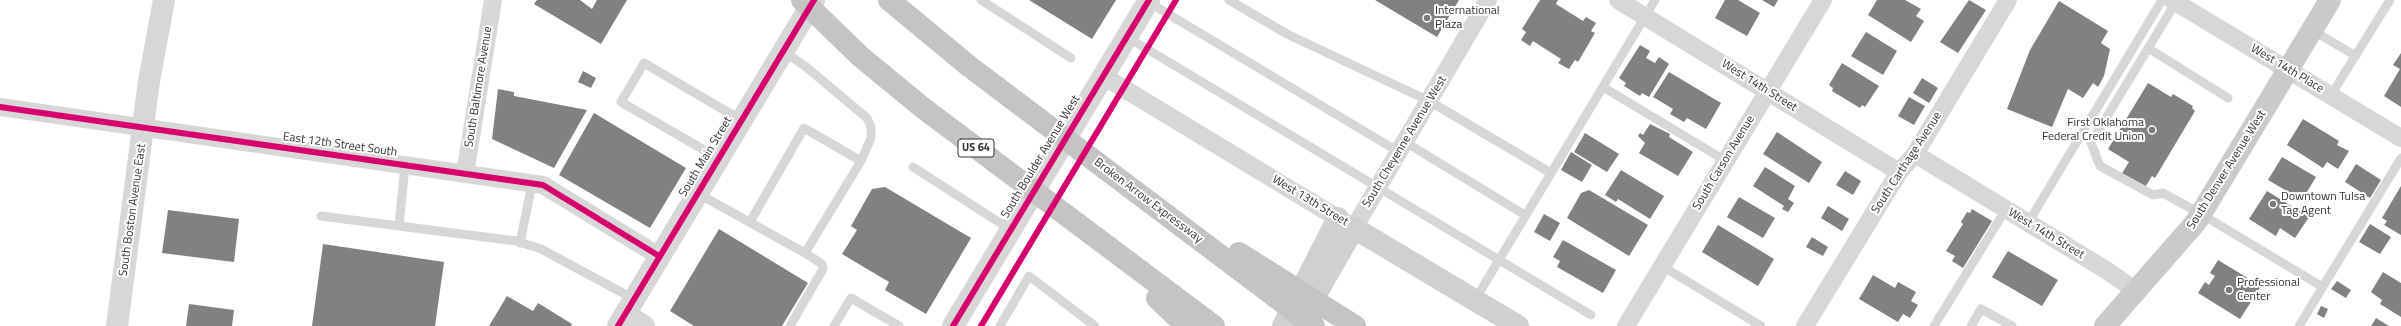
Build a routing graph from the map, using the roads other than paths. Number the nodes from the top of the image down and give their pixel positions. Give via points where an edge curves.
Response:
1 (164, 0) edge
2 (493, 0) edge
3 (802, 0) edge
4 (814, 0) edge
5 (889, 0) edge
6 (1229, 0) edge
7 (1488, 0) edge
8 (1618, 0) edge
9 (1655, 0) edge
10 (1823, 0) edge
11 (2008, 0) edge
12 (2330, 0) edge
13 (2390, 0) edge
14 (984, 1) edge
15 (1148, 1) edge
16 (2170, 1) edge
17 (1646, 16) junction
18 (2312, 30) junction
19 (1126, 37) junction
20 (788, 42) junction
21 (2148, 48) junction
22 (2356, 56) junction
23 (1070, 58) dead end
24 (2289, 70) junction
25 (1098, 85) junction
26 (1603, 87) junction
27 (1768, 91) junction
28 (2331, 95) junction
29 (2228, 98) dead end
30 (1429, 101) junction
31 (0, 107) edge
32 (741, 120) junction
33 (144, 128) junction
34 (2401, 138) edge
35 (1402, 147) junction
36 (1915, 154) junction
37 (718, 158) junction
38 (2401, 158) edge
39 (860, 161) junction
40 (1726, 161) junction
41 (405, 165) junction
42 (1101, 165) junction
43 (913, 167) dead end
44 (1899, 172) junction
45 (1551, 173) junction
46 (465, 174) junction
47 (532, 184) junction
48 (1378, 188) junction
49 (697, 193) junction
50 (2006, 209) junction
51 (2201, 214) junction
52 (1525, 215) junction
53 (321, 216) dead end
54 (750, 222) junction
55 (1346, 223) junction
56 (2028, 223) junction
57 (399, 226) junction
58 (1013, 226) junction
59 (1094, 236) junction
60 (520, 243) junction
61 (805, 253) junction
62 (659, 256) junction
63 (1498, 260) junction
64 (1662, 266) junction
65 (1319, 273) junction
66 (2321, 286) junction
67 (2135, 290) junction
68 (1475, 300) junction
69 (625, 313) edge
70 (1592, 315) dead end
71 (895, 325) edge
72 (117, 326) edge
73 (644, 326) edge
74 (790, 326) edge
75 (834, 326) edge
76 (953, 326) edge
77 (1001, 326) edge
78 (1095, 326) edge
79 (1186, 326) edge
80 (1214, 326) edge
81 (1283, 326) edge
82 (1297, 326) edge
83 (1314, 326) edge
84 (1355, 326) edge
85 (1518, 326) edge
86 (1626, 326) edge
87 (1761, 326) edge
88 (1805, 326) edge
89 (1934, 326) edge
90 (1971, 326) edge
91 (2012, 326) edge
92 (2105, 326) edge
93 (2299, 326) edge

1 - 33 street, South Boston Avenue East
2 - 46 street, South Baltimore Avenue
3 - 59 highway, US 64 via 861,57 923,108
4 - 20 street, South Main Street
5 - 42 highway, Broken Arrow Expressway via 970,67
6 - 30 lane via 1287,34
7 - 30 street, South Cheyenne Avenue West
8 - 17 street, West 14th Street
9 - 17 lane
10 - 27 street, South Carson Avenue
11 - 36 street, South Carthage Avenue
12 - 18 main road, South Denver Avenue West
13 - 22 lane
14 - 23 lane
15 - 19 street, South Boulder Avenue West
15 - 35 lane
16 - 21 lane
16 - 24 street, West 14th Place
16 - 56 lane
17 - 26 lane
17 - 27 street, West 14th Street
18 - 22 lane
18 - 24 main road, South Denver Avenue West
19 - 25 street, South Boulder Avenue West
19 - 48 lane
20 - 32 street, South Main Street
20 - 39 lane via 805,66 867,118 871,127 871,138
21 - 29 lane
21 - 51 lane via 2091,143 2100,166 2153,195 2163,193
22 - 28 lane
24 - 28 street, West 14th Place
24 - 51 main road, South Denver Avenue West
25 - 55 street, West 13th Street
25 - 58 street, South Boulder Avenue West
26 - 40 lane
26 - 45 lane
27 - 40 street, South Carson Avenue
27 - 44 street, West 14th Street
28 - 34 street, West 14th Place
30 - 35 street, South Cheyenne Avenue West
30 - 45 lane
31 - 33 street, East 12th Street South
32 - 37 street, South Main Street
32 - 37 lane via 644,63 621,102
33 - 41 street, East 12th Street South
33 - 72 street, South Boston Avenue East
35 - 48 street, South Cheyenne Avenue West
35 - 52 lane
36 - 44 street, South Carthage Avenue
36 - 50 street, West 14th Street
37 - 49 street, South Main Street
38 - 66 lane
39 - 54 lane via 804,128
39 - 61 lane
40 - 64 street, South Carson Avenue
41 - 46 street, East 12th Street South
41 - 57 lane
42 - 83 highway, Broken Arrow Expressway
42 - 84 highway
43 - 58 lane
44 - 88 street, South Carthage Avenue
45 - 52 lane
46 - 47 street, East 12th Street South
47 - 60 lane
47 - 62 street, East 12th Street South via 543,185
48 - 55 street, South Cheyenne Avenue West
48 - 63 lane
49 - 54 lane
49 - 62 street, South Main Street
50 - 56 street, West 14th Street
50 - 89 lane
51 - 66 lane
51 - 67 main road, South Denver Avenue West via 2168,256
52 - 63 lane
53 - 57 lane
54 - 61 lane
55 - 65 main road, South Cheyenne Avenue West
55 - 68 main road, West 13th Street
56 - 67 street, West 14th Street
57 - 60 lane
58 - 76 street, South Boulder Avenue West
59 - 79 highway
59 - 80 highway, US 64
60 - 69 lane via 541,249
61 - 74 lane via 822,264 823,268
62 - 69 street, South Main Street
63 - 68 lane
63 - 70 lane
64 - 86 street, South Carson Avenue
64 - 87 lane
65 - 81 main road
65 - 82 main road, South Cheyenne Avenue West
66 - 93 lane
67 - 92 main road, South Denver Avenue West
68 - 85 main road, West 13th Street
69 - 73 street
71 - 75 lane via 851,298
77 - 78 lane via 1030,276
90 - 91 lane via 1981,309

